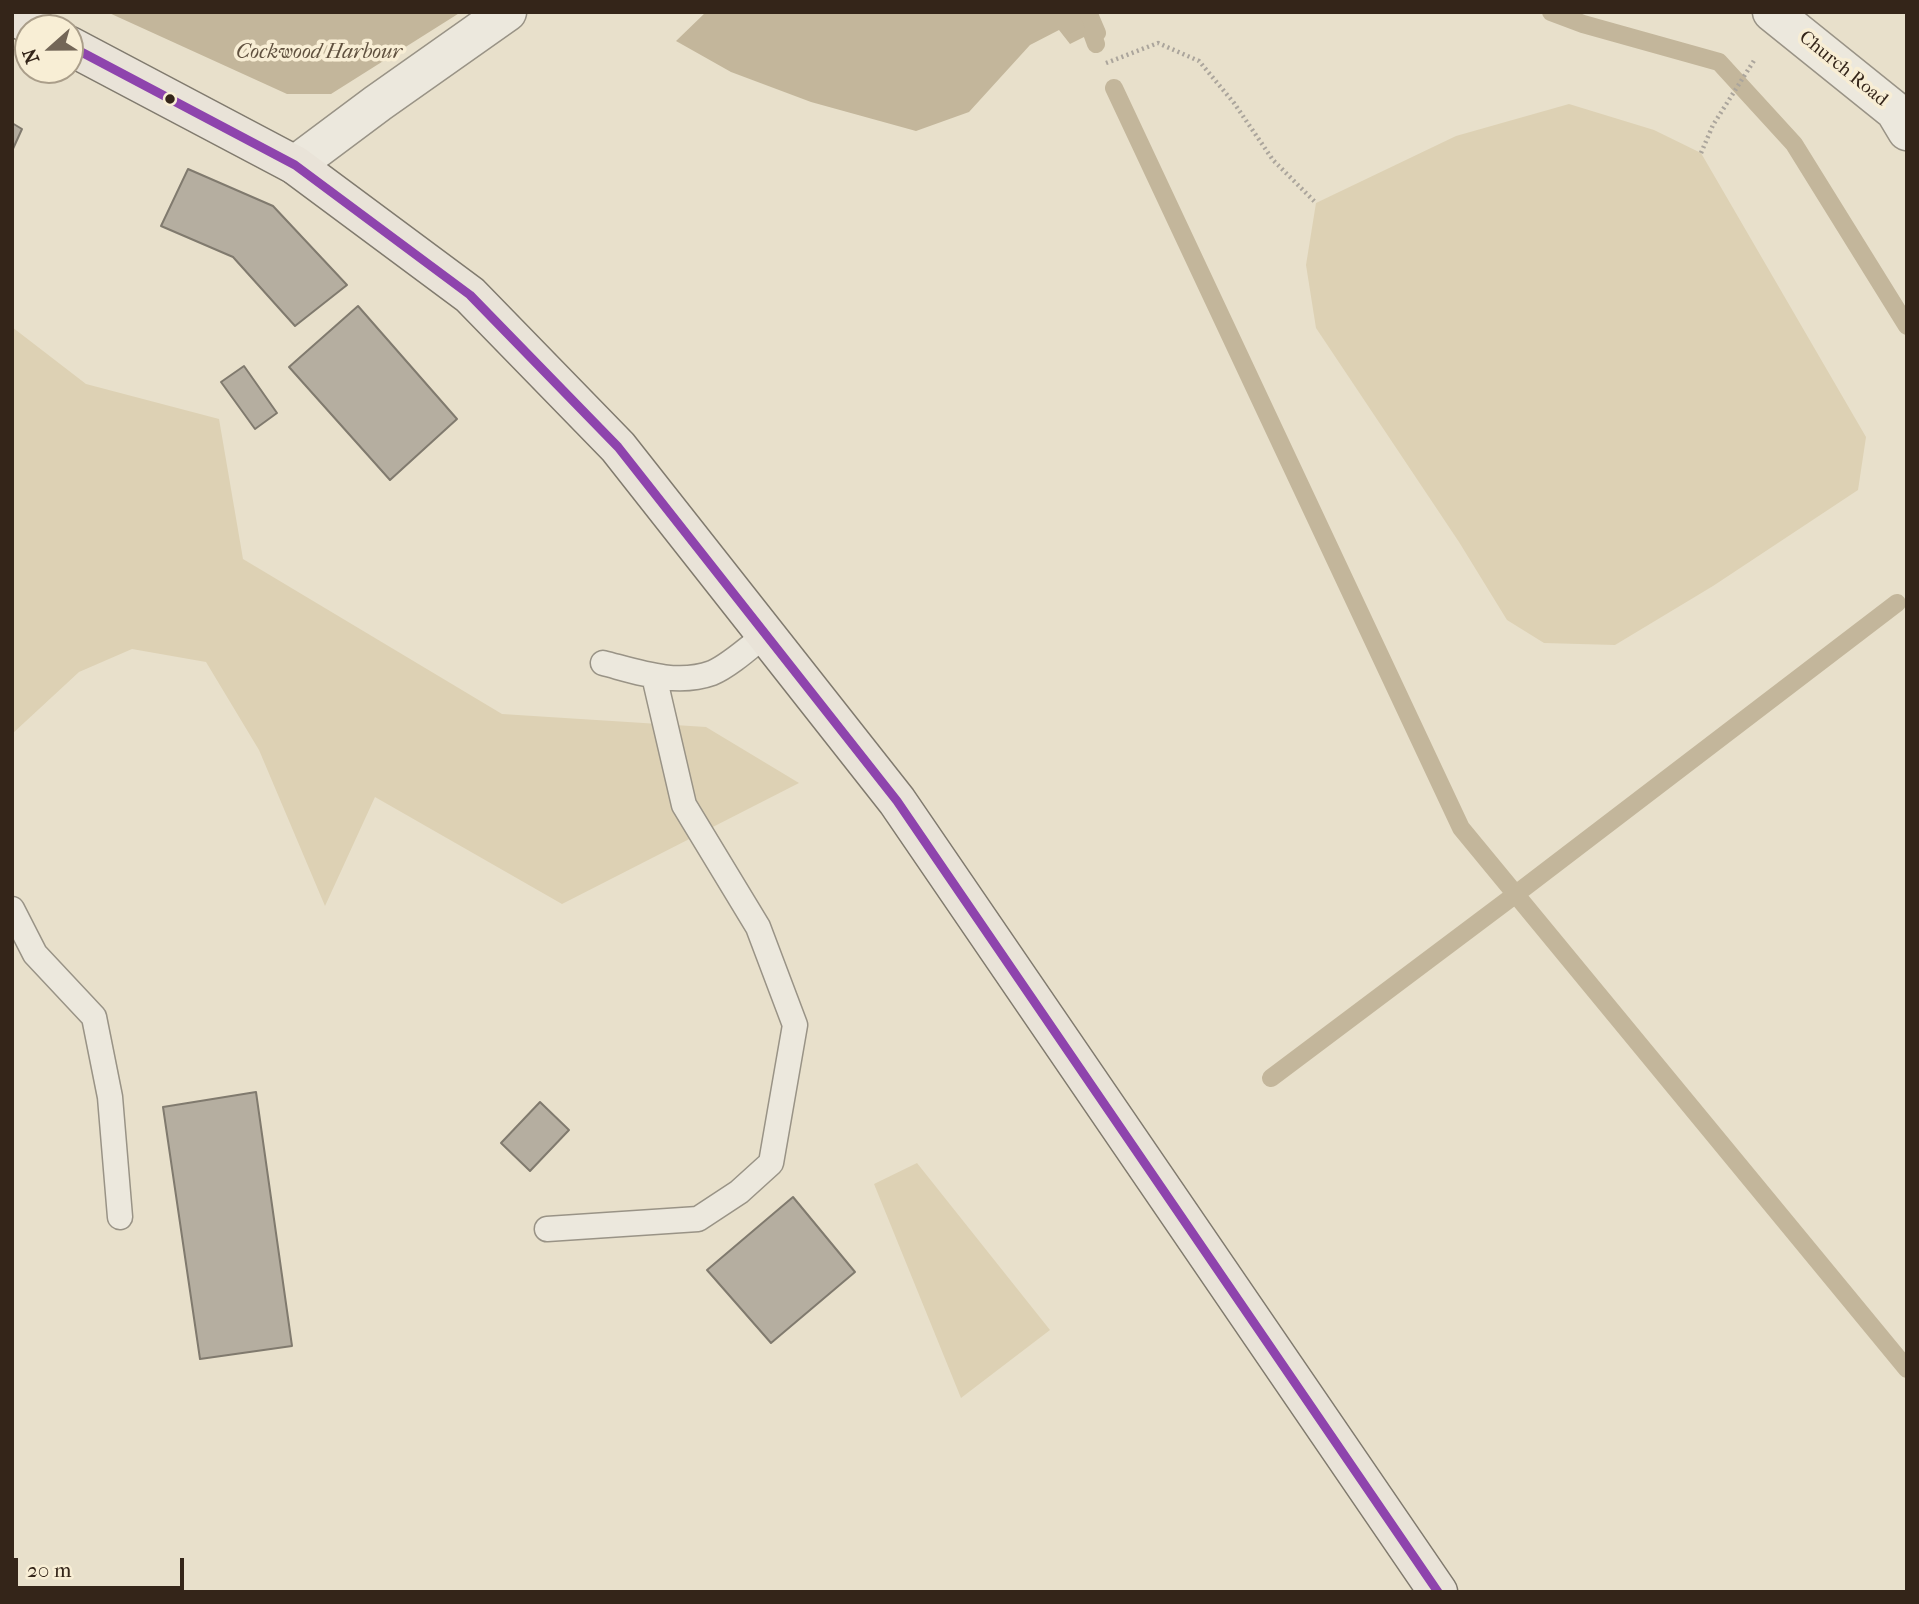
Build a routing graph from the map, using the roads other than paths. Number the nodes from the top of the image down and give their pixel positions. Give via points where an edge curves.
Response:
1 (507, 12) edge
2 (1772, 12) edge
3 (84, 54) edge
4 (1903, 108) edge
5 (295, 165) junction
6 (766, 634) junction
7 (603, 663) dead end
8 (654, 676) junction
9 (12, 909) edge
10 (120, 1217) dead end
11 (547, 1230) dead end
12 (1438, 1592) edge

1 - 5 street
2 - 4 street, Church Road
3 - 5 main road
5 - 6 main road via 470,295 618,447
6 - 8 lane via 714,672 687,679
6 - 12 main road via 897,802
7 - 8 lane
8 - 11 lane via 684,805 758,927 795,1025 772,1163 698,1219
9 - 10 lane via 35,954 94,1017 110,1097

